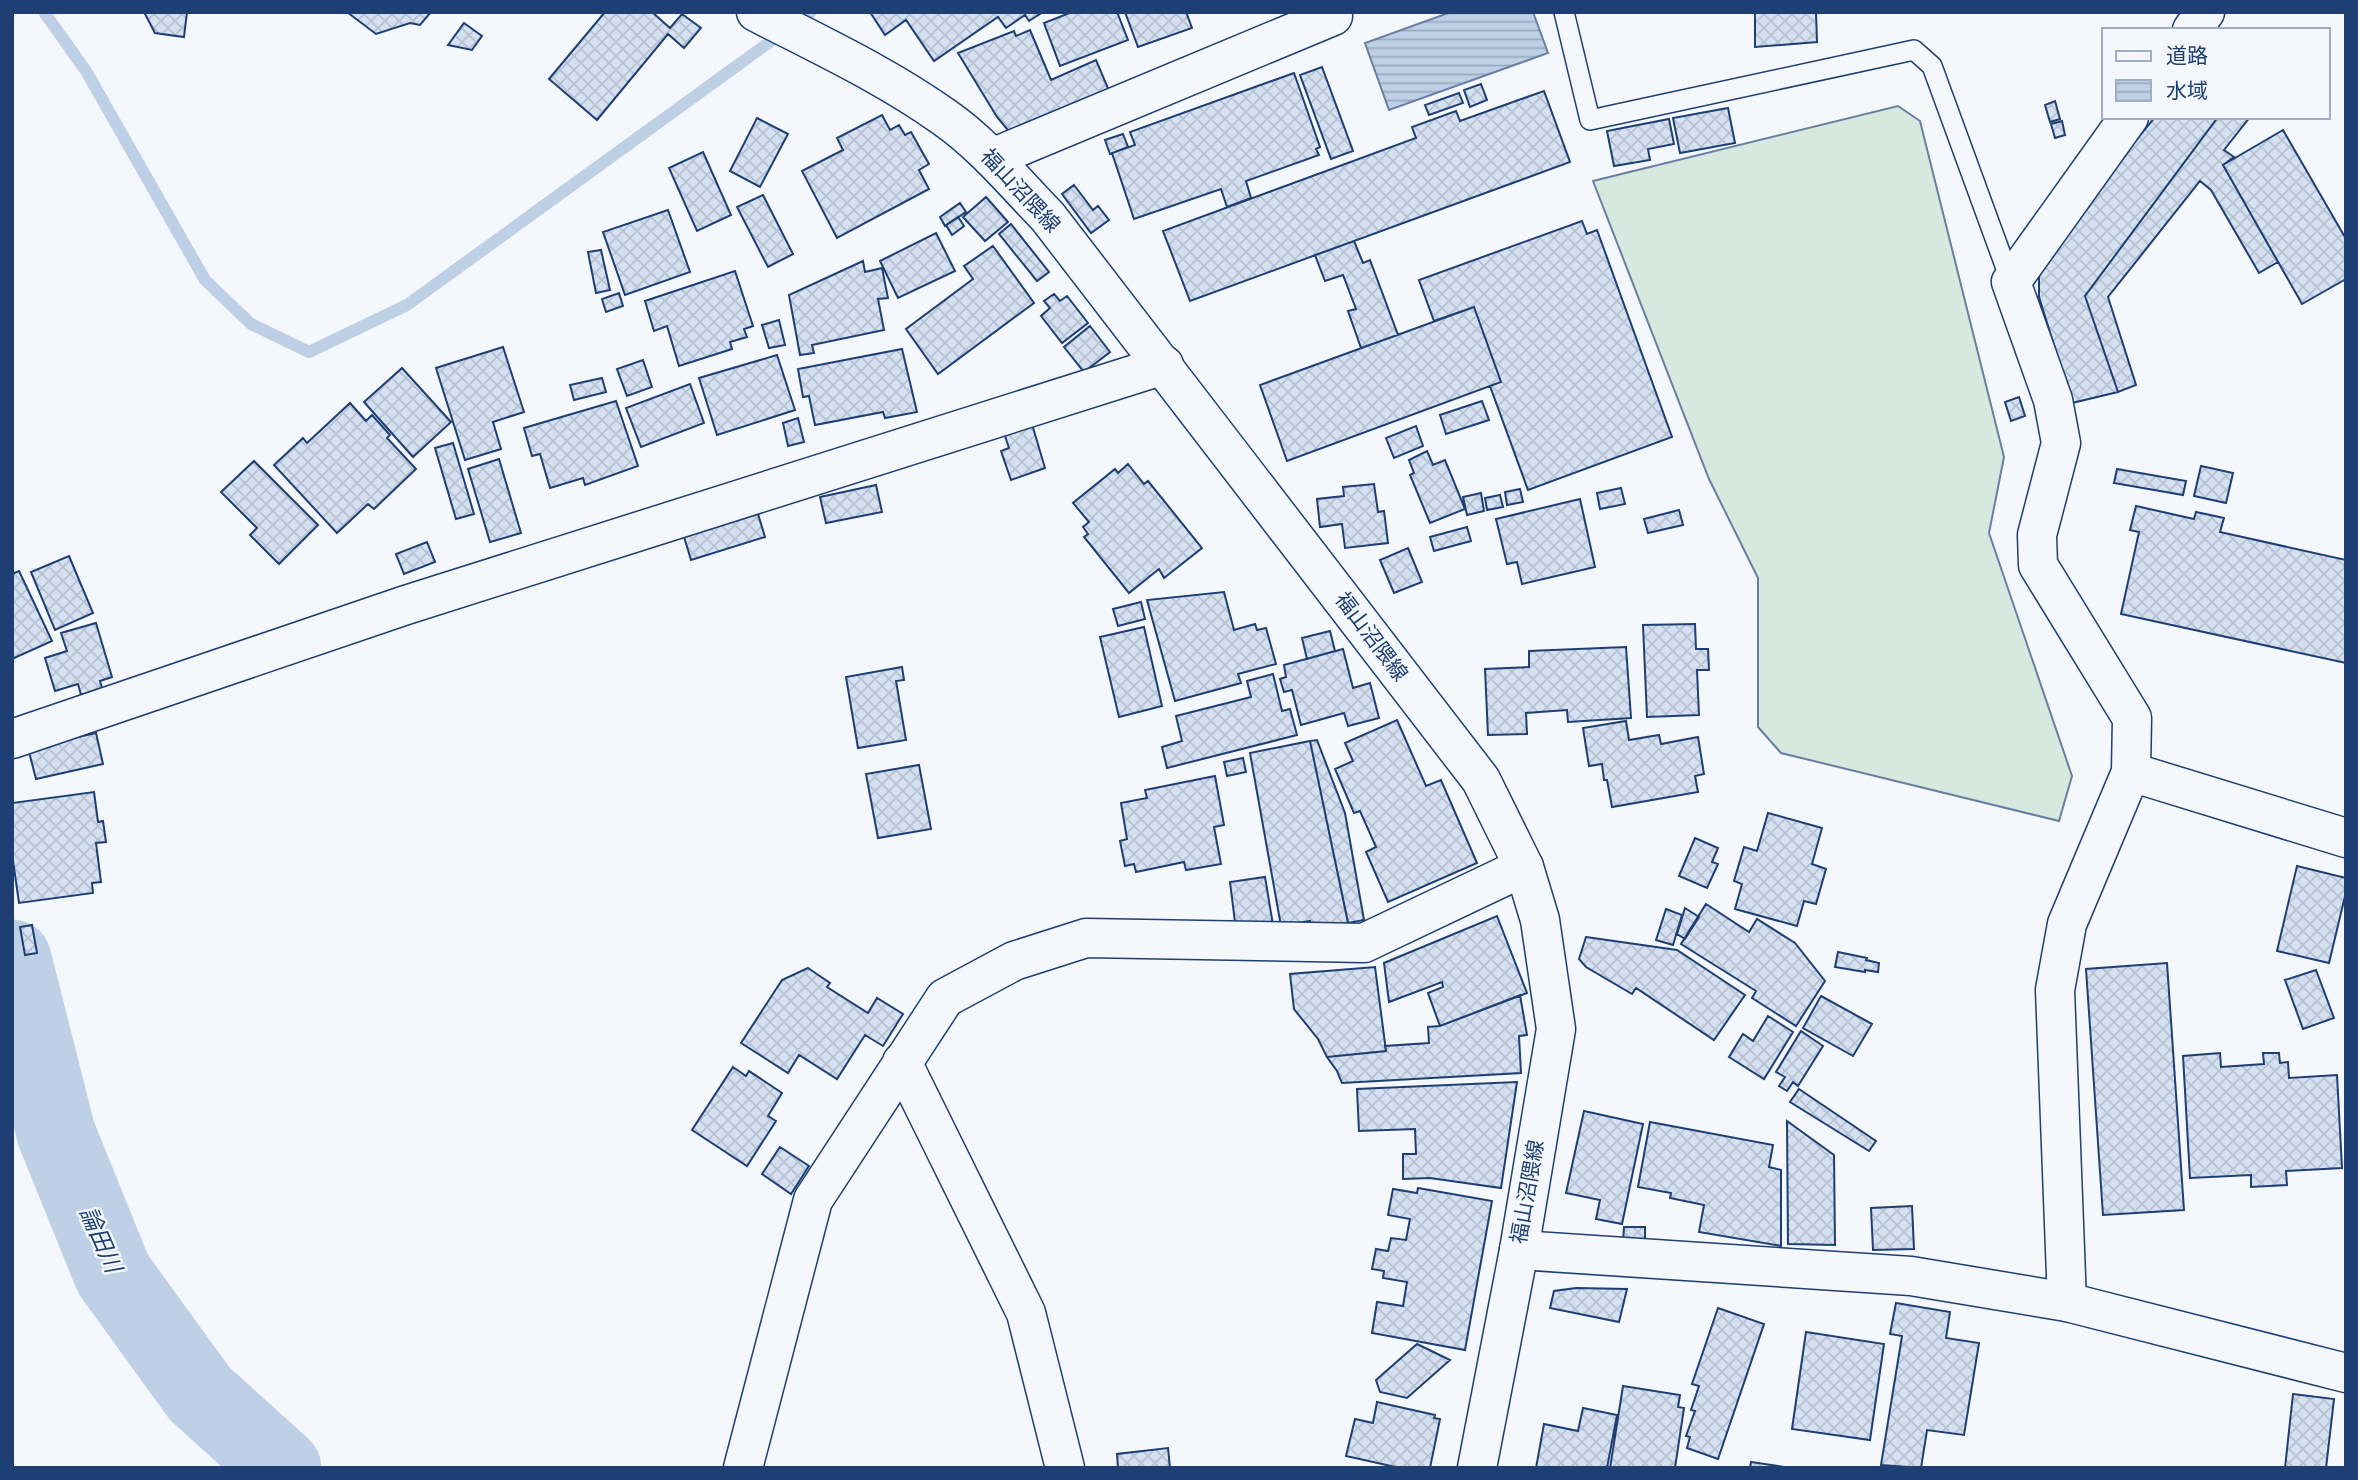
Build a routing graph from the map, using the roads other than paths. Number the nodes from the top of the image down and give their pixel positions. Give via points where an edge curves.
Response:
1 (756, 12) edge
2 (1564, 12) edge
3 (2205, 12) edge
4 (1336, 14) edge
5 (2193, 28) edge
6 (2128, 119) edge
7 (992, 158) junction
8 (2011, 282) junction
9 (1164, 365) junction
10 (12, 739) edge
11 (2131, 772) junction
12 (2346, 838) edge
13 (1524, 867) junction
14 (902, 1062) junction
15 (1519, 1250) junction
16 (2067, 1302) junction
17 (2346, 1373) edge
18 (743, 1468) edge
19 (1065, 1468) edge
20 (1477, 1468) edge

1 - 7 street, 福山沼隈線 via 892,83 946,118
2 - 8 lane via 1590,120 1914,50 1932,66
3 - 5 street
4 - 7 street
6 - 8 street
7 - 9 street, 福山沼隈線 via 1048,217
8 - 11 street via 2053,400 2061,443 2037,535 2038,565 2132,718
9 - 10 street via 406,605
9 - 13 street, 福山沼隈線 via 1481,780
11 - 12 street
11 - 16 street via 2067,923 2055,990
13 - 14 street via 1364,943 1086,938 1014,961 945,998
13 - 15 street, 福山沼隈線 via 1540,920 1556,1029
14 - 18 street via 813,1200
14 - 19 street via 1026,1313
15 - 16 street via 1911,1276
15 - 20 street, 福山沼隈線
16 - 17 street

